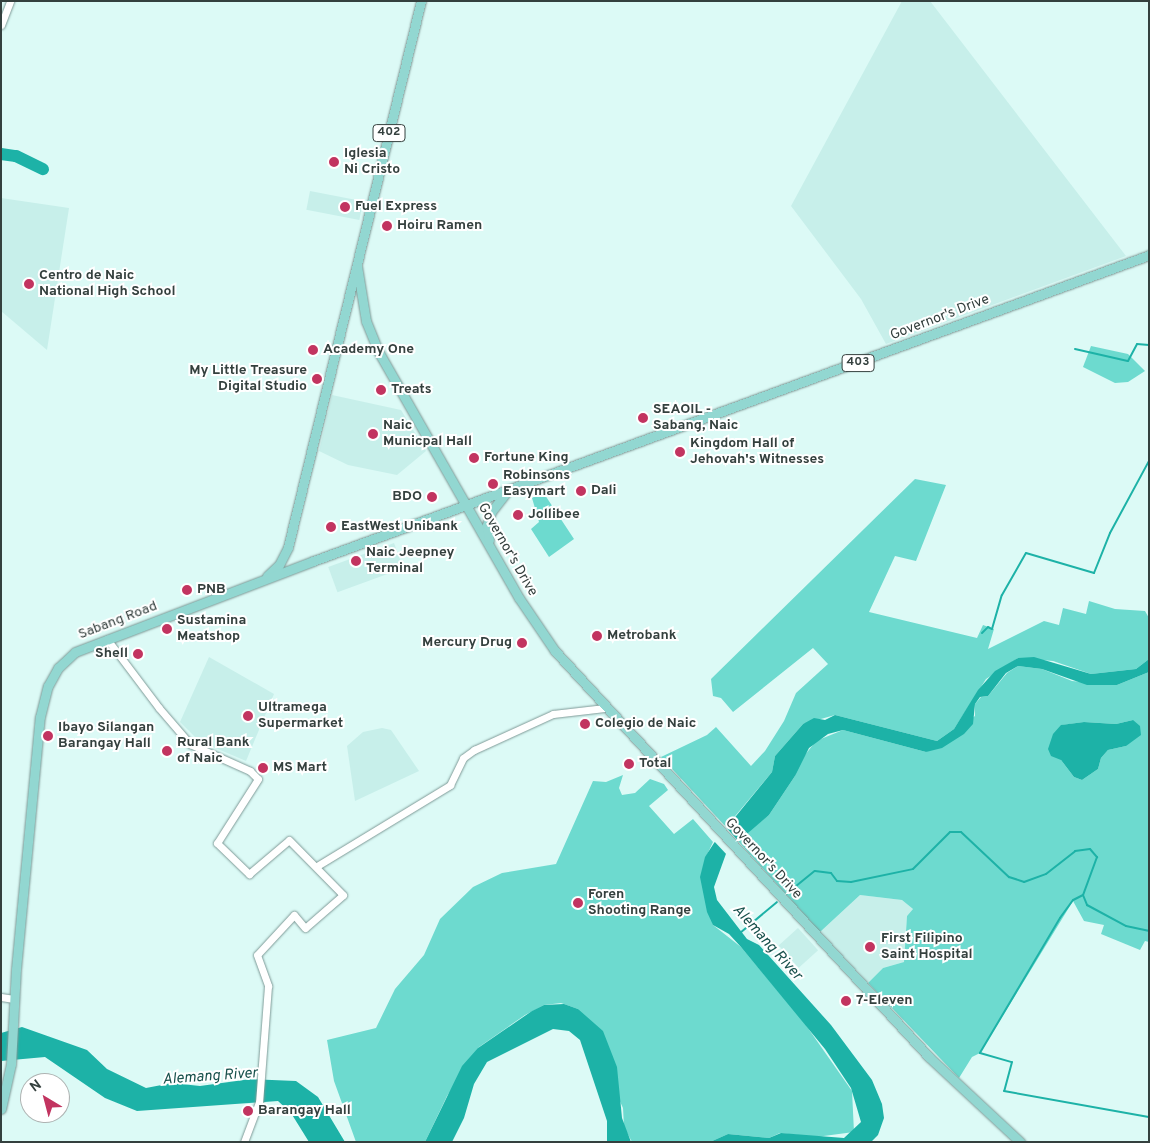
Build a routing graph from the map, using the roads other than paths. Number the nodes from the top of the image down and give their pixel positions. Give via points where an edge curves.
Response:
1 (10, 1) edge
2 (421, 1) edge
3 (1, 24) edge
4 (1149, 255) edge
5 (357, 266) junction
6 (510, 490) junction
7 (465, 505) junction
8 (492, 550) junction
9 (258, 582) junction
10 (107, 639) junction
11 (605, 708) junction
12 (317, 866) junction
13 (1, 997) edge
14 (14, 999) junction
15 (1, 1109) edge
16 (244, 1142) edge
17 (1020, 1142) edge

1 - 3 street
2 - 5 main road, 402
4 - 6 main road, Governor's Drive / 403
5 - 7 main road via 371,337
5 - 9 main road, 402 via 288,550 276,569
6 - 7 main road, Governor's Drive / 403
6 - 8 main road via 494,505 488,519
7 - 8 main road, Governor's Drive
7 - 9 main road, Sabang Road / 403
8 - 11 main road, Governor's Drive via 551,647
9 - 10 main road, Sabang Road / 402
10 - 12 street via 190,744 250,771 258,779 218,843 249,874 289,840
10 - 14 main road, Sabang Road / 402 via 76,652 58,668 48,686 39,727
11 - 12 street via 554,714 474,750 463,758 450,785
11 - 17 main road, Governor's Drive via 929,1057
12 - 16 street via 343,895 305,928 294,916 258,955 268,986 259,1102
13 - 14 street
14 - 15 main road, Sabang Road / 402 via 11,1064

